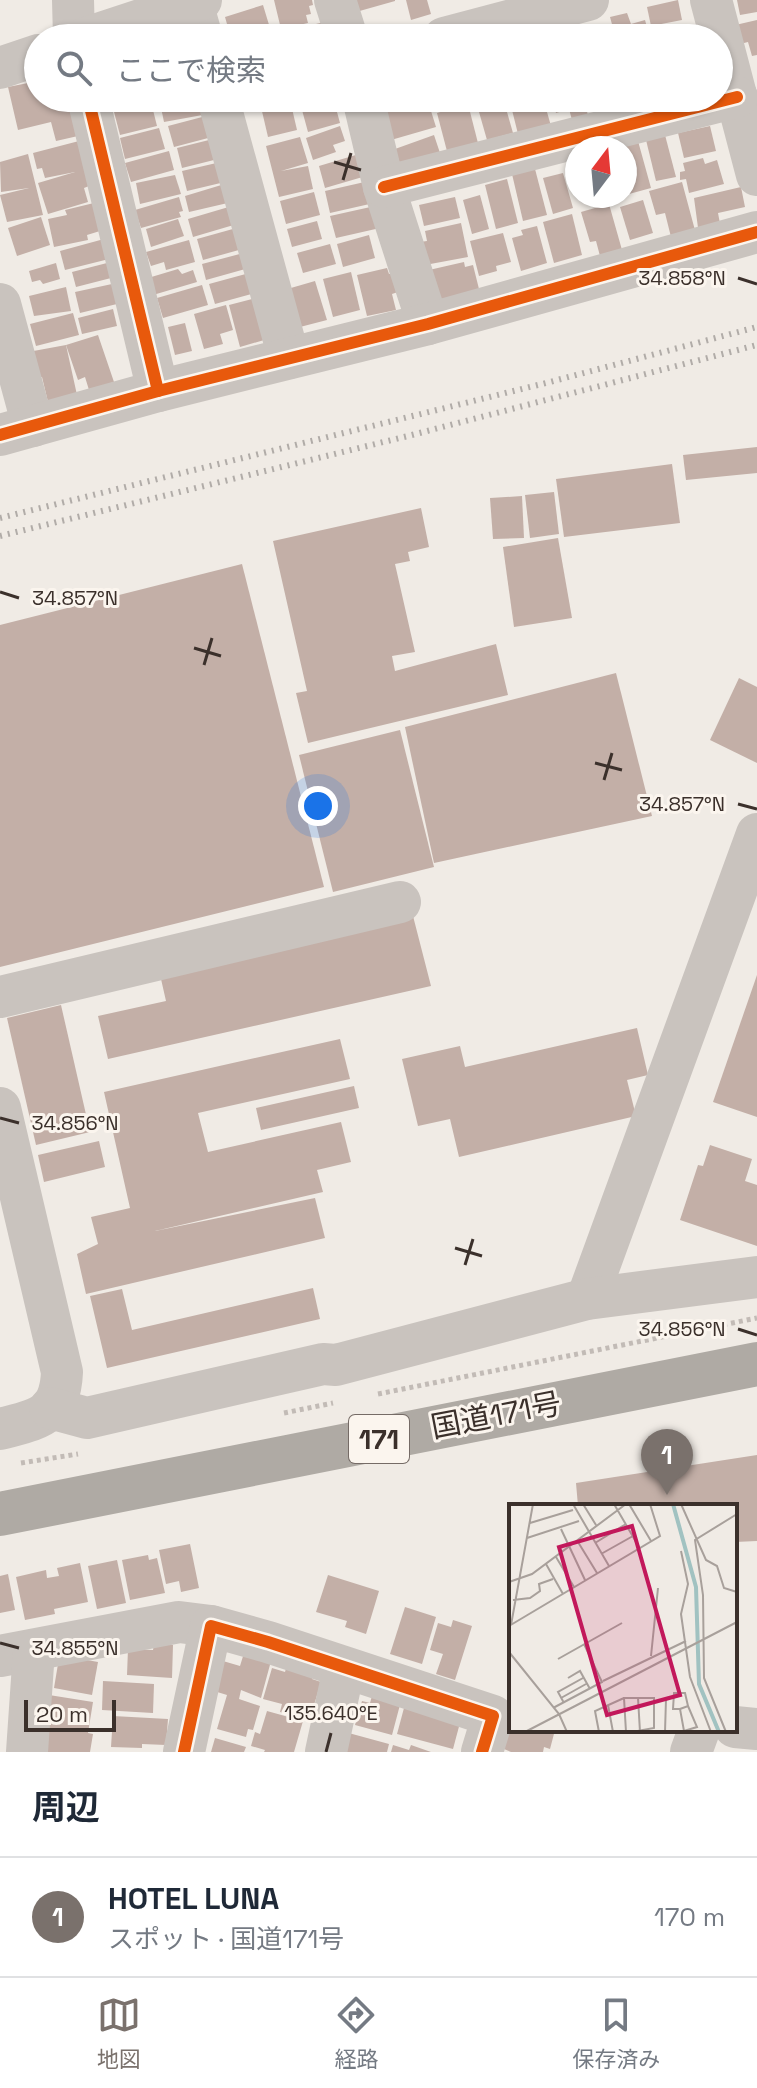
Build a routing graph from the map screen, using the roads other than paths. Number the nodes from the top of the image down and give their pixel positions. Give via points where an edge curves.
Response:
1 (73, 0) edge
2 (335, 0) edge
3 (588, 0) edge
4 (711, 0) edge
5 (198, 14) edge
6 (74, 24) edge
7 (151, 24) edge
8 (343, 24) edge
9 (497, 24) edge
10 (717, 24) edge
11 (24, 60) edge
12 (0, 68) edge
13 (733, 82) edge
14 (737, 97) junction
15 (733, 98) edge
16 (91, 112) edge
17 (222, 112) edge
18 (366, 112) edge
19 (678, 112) edge
20 (757, 175) edge
21 (384, 187) junction
22 (757, 232) edge
23 (0, 304) edge
24 (428, 324) junction
25 (289, 358) junction
26 (158, 391) junction
27 (17, 430) edge
28 (757, 834) edge
29 (400, 902) dead end
30 (0, 997) edge
31 (0, 1108) edge
32 (757, 1277) edge
33 (587, 1299) junction
34 (757, 1364) edge
35 (50, 1408) junction
36 (0, 1429) edge
37 (0, 1514) edge
38 (211, 1626) junction
39 (17, 1653) edge
40 (344, 1668) junction
41 (737, 1727) edge
42 (757, 1729) edge
43 (698, 1732) edge
44 (27, 1752) edge
45 (184, 1752) edge
46 (326, 1752) edge
47 (482, 1752) edge
48 (691, 1752) edge

1 - 6 street
2 - 8 street
3 - 9 street
4 - 10 street
5 - 7 street
11 - 12 street
13 - 14 street
14 - 15 street
14 - 20 street
16 - 26 street
17 - 25 street
18 - 21 street
19 - 21 street
21 - 24 street
22 - 24 street
23 - 27 street
24 - 25 street
25 - 26 street
26 - 27 street
28 - 33 street
29 - 30 street
31 - 35 street via 62,1372 61,1388
32 - 33 street
33 - 35 street via 336,1365 87,1418
34 - 37 highway, 国道171号 / 171
35 - 36 street via 39,1419
38 - 39 street via 179,1622
38 - 40 street
38 - 45 street
39 - 44 street
40 - 46 street
40 - 47 street via 493,1716
41 - 42 street
43 - 48 street

